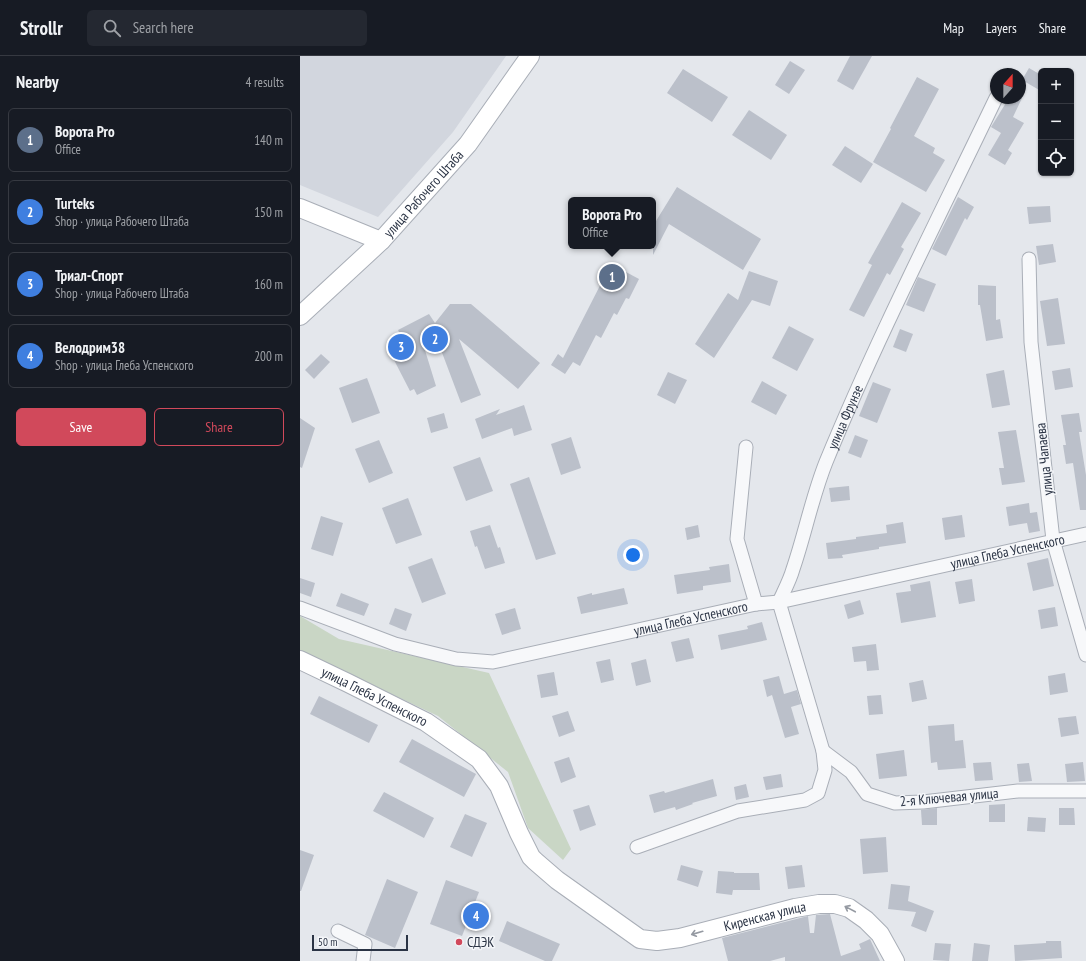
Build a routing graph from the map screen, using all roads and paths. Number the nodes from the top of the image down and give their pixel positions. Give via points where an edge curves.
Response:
1 (530, 56) edge
2 (993, 104) edge
3 (300, 208) edge
4 (381, 241) junction
5 (1029, 259) dead end
6 (300, 316) edge
7 (746, 447) dead end
8 (1086, 534) edge
9 (1053, 540) junction
10 (779, 602) junction
11 (756, 604) junction
12 (300, 608) edge
13 (1086, 655) edge
14 (300, 660) edge
15 (824, 752) junction
16 (1086, 791) edge
17 (638, 847) dead end
18 (338, 931) dead end
19 (640, 939) joint
20 (363, 961) edge
21 (895, 961) edge

1 - 4 street, улица Рабочего Штаба via 468,144
2 - 10 street, улица Фрунзе via 874,353 825,464 793,570
3 - 4 street
4 - 6 street, улица Рабочего Штаба
5 - 9 street, улица Чапаева via 1031,342
7 - 11 street via 738,539
8 - 9 street, улица Глеба Успенского
9 - 10 street, улица Глеба Успенского
9 - 13 street, улица Чапаева
10 - 11 street, улица Глеба Успенского
10 - 15 street
11 - 12 street, улица Глеба Успенского via 493,662 456,659 395,644
14 - 19 street, улица Глеба Успенского via 426,722 479,759 499,786 531,857 556,880
15 - 16 street, 2-я Ключевая улица via 851,772 867,794 895,803 1018,791
15 - 17 street via 825,770 818,793 805,800 738,811
18 - 20 street via 365,944
21 -> 19 street, Киренская улица via 880,934 866,920 849,908 835,904 795,908 680,938 657,941

